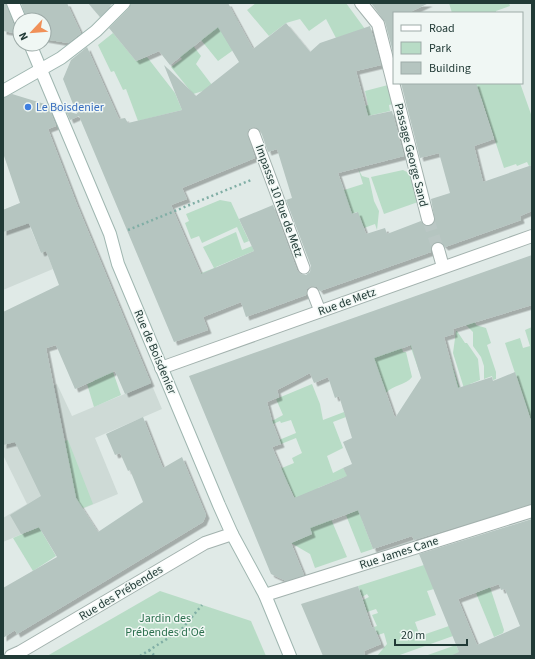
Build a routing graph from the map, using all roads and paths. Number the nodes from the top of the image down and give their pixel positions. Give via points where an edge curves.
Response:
1 (124, 3) edge
2 (361, 3) edge
3 (33, 52) edge
4 (41, 70) junction
5 (393, 82) edge
6 (393, 84) edge
7 (3, 91) edge
8 (254, 134) dead end
9 (269, 172) junction
10 (428, 219) tunnel mouth
11 (124, 232) dead end
12 (532, 236) edge
13 (438, 249) tunnel mouth
14 (304, 268) dead end
15 (443, 268) junction
16 (313, 293) dead end
17 (320, 311) junction
18 (162, 368) junction
19 (532, 511) edge
20 (232, 534) junction
21 (265, 596) junction
22 (202, 605) dead end
23 (149, 650) junction
24 (11, 656) edge
25 (140, 656) edge
26 (155, 656) edge
27 (290, 656) edge

1 - 4 street via 96,31
2 - 5 street, Passage George Sand via 378,24
3 - 4 street, Rue de Boisdenier
4 - 7 street
4 - 18 street, Rue de Boisdenier via 110,234 118,264
6 - 10 street, Passage George Sand
8 - 9 lane, Impasse 10 Rue de Metz
9 - 11 path
9 - 14 lane, Impasse 10 Rue de Metz
12 - 15 street, Rue de Metz
13 - 15 street
15 - 17 street, Rue de Metz
16 - 17 lane
17 - 18 street, Rue de Metz
18 - 20 street, Rue de Boisdenier
19 - 21 street, Rue James Cane
20 - 21 street, Rue de Boisdenier
20 - 24 street, Rue des Prébendes via 206,543
21 - 27 street, Rue de Boisdenier
22 - 23 path via 181,630
23 - 25 path
23 - 26 path

